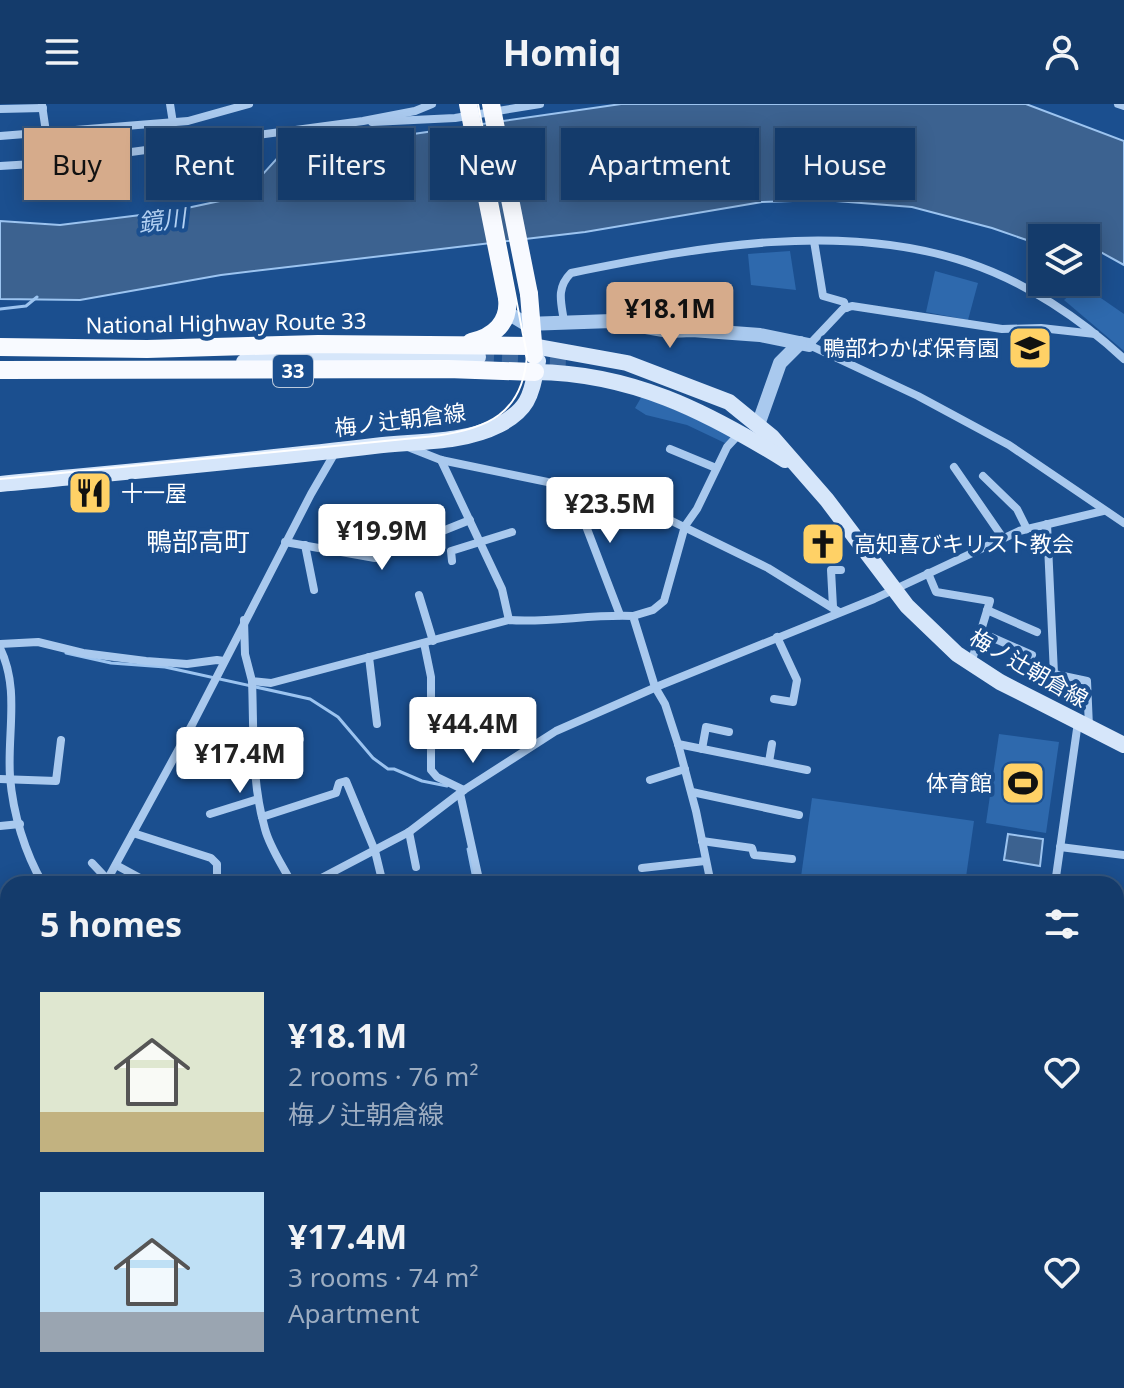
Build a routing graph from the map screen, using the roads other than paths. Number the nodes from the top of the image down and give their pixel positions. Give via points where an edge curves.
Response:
1 (170, 104) edge
2 (206, 104) edge
3 (249, 104) edge
4 (432, 104) edge
5 (468, 104) edge
6 (491, 104) edge
7 (540, 104) edge
8 (1118, 104) edge
9 (42, 106) edge
10 (1124, 106) edge
11 (0, 109) edge
12 (208, 115) junction
13 (363, 121) junction
14 (173, 123) junction
15 (45, 128) edge
16 (102, 128) edge
17 (24, 134) edge
18 (0, 136) edge
19 (0, 166) edge
20 (814, 241) junction
21 (509, 307) junction
22 (846, 308) junction
23 (564, 321) junction
24 (533, 324) junction
25 (1095, 334) junction
26 (804, 344) junction
27 (452, 346) junction
28 (0, 347) edge
29 (538, 347) junction
30 (147, 349) junction
31 (478, 357) tunnel mouth
32 (297, 358) junction
33 (1124, 359) edge
34 (571, 362) tunnel mouth
35 (147, 369) junction
36 (0, 370) edge
37 (535, 372) junction
38 (758, 425) junction
39 (740, 433) junction
40 (769, 442) junction
41 (400, 443) junction
42 (670, 449) dead end
43 (336, 451) junction
44 (441, 460) junction
45 (954, 467) dead end
46 (716, 468) junction
47 (983, 476) dead end
48 (0, 484) edge
49 (571, 487) junction
50 (1103, 511) junction
51 (470, 520) junction
52 (1124, 523) edge
53 (1047, 524) junction
54 (685, 526) junction
55 (1027, 529) junction
56 (512, 532) dead end
57 (1003, 538) junction
58 (480, 541) junction
59 (285, 542) junction
60 (305, 545) junction
61 (452, 561) dead end
62 (841, 570) dead end
63 (928, 573) junction
64 (896, 589) junction
65 (314, 590) dead end
66 (419, 595) dead end
67 (836, 609) junction
68 (987, 610) junction
69 (620, 615) junction
70 (633, 616) junction
71 (244, 620) junction
72 (509, 620) junction
73 (1037, 632) dead end
74 (982, 633) junction
75 (777, 637) junction
76 (428, 642) junction
77 (0, 646) edge
78 (1032, 655) dead end
79 (369, 657) junction
80 (224, 661) junction
81 (971, 663) junction
82 (0, 684) edge
83 (10, 684) junction
84 (252, 685) junction
85 (655, 687) junction
86 (774, 699) dead end
87 (377, 724) dead end
88 (1084, 724) junction
89 (729, 732) dead end
90 (300, 739) dead end
91 (61, 740) dead end
92 (678, 744) junction
93 (772, 744) dead end
94 (1124, 745) edge
95 (702, 749) junction
96 (255, 752) junction
97 (769, 762) junction
98 (685, 769) junction
99 (807, 770) dead end
100 (5, 779) edge
101 (650, 780) dead end
102 (462, 792) junction
103 (692, 792) junction
104 (258, 799) junction
105 (210, 814) dead end
106 (799, 815) dead end
107 (262, 817) junction
108 (20, 824) junction
109 (0, 826) edge
110 (409, 832) junction
111 (133, 833) junction
112 (702, 841) junction
113 (1060, 847) junction
114 (375, 851) junction
115 (1124, 855) edge
116 (792, 859) dead end
117 (705, 861) junction
118 (92, 863) dead end
119 (116, 865) junction
120 (416, 867) dead end
121 (642, 868) dead end
122 (39, 876) edge
123 (102, 876) edge
124 (110, 876) edge
125 (136, 876) edge
126 (217, 876) edge
127 (288, 876) edge
128 (326, 876) edge
129 (381, 876) edge
130 (478, 876) edge
131 (709, 876) edge
132 (1056, 876) edge

1 - 14 street
2 - 12 street
3 - 12 street
4 - 13 street
5 - 21 highway, bridge
6 - 24 highway, bridge
7 - 13 street via 455,118
8 - 10 street
9 - 11 street
9 - 15 street
12 - 14 street
13 - 19 street
14 - 16 street
17 - 18 street
20 - 22 street via 823,296 844,302
20 - 23 street via 671,254 571,273 560,289
20 - 25 street via 918,250 972,264 1013,282
21 - 24 street via 518,321
21 - 27 highway, National Highway Route 33 / 33 via 503,323 483,340
21 - 29 highway
22 - 25 street via 1002,329
22 - 26 street
23 - 24 street
23 - 26 street via 760,335
24 - 29 highway
25 - 33 street
26 - 38 street via 780,363
26 - 50 street via 1009,445
27 - 29 highway, National Highway Route 33 / 33
27 - 30 highway, National Highway Route 33 / 33
28 - 30 highway, National Highway Route 33 / 33
29 - 37 highway
29 - 38 main road, 梅ノ辻朝倉線 via 627,363 676,380 729,402
30 - 32 main road
31 - 32 main road
32 - 35 main road
34 - 40 main road via 648,378 721,410
35 - 36 highway, National Highway Route 33 / 33
35 - 37 highway, National Highway Route 33 / 33
37 - 39 main road, 梅ノ辻朝倉線 via 624,383 672,398
37 - 41 main road, 梅ノ辻朝倉線 via 526,403 502,423 471,435
38 - 40 main road, 梅ノ辻朝倉線
39 - 40 main road, 梅ノ辻朝倉線
39 - 46 street
40 - 64 main road, 梅ノ辻朝倉線 via 801,469
41 - 43 main road, 梅ノ辻朝倉線
41 - 44 street
42 - 46 street
43 - 48 main road, 梅ノ辻朝倉線
43 - 59 street
44 - 49 street
44 - 51 street
45 - 57 street
46 - 54 street
47 - 55 street via 1017,509
49 - 54 street via 606,494
49 - 69 street
50 - 52 street
50 - 53 street
51 - 58 street
51 - 60 street via 375,558
53 - 55 street
53 - 88 street via 1054,674 1087,681
54 - 67 street
54 - 70 street via 664,601
55 - 57 street
56 - 58 street
57 - 63 street
58 - 61 street via 451,551
58 - 72 street via 502,589
59 - 60 street
59 - 71 street
60 - 65 street
62 - 67 street via 831,570
63 - 64 street
63 - 68 street via 936,592 990,601
64 - 67 street
64 - 81 main road, 梅ノ辻朝倉線 via 926,625
66 - 76 street
67 - 75 street
68 - 73 street
68 - 74 street
69 - 70 street
69 - 72 street
70 - 85 street
71 - 80 street
71 - 84 street
72 - 76 street
74 - 78 street
74 - 81 street
75 - 85 street
75 - 86 street via 797,680 793,702
76 - 79 street
76 - 102 street via 431,770
77 - 80 street via 38,642 146,661
77 - 83 street
79 - 84 street
79 - 87 street
80 - 111 street
81 - 88 main road, 梅ノ辻朝倉線
82 - 83 street
83 - 100 street
84 - 96 street
85 - 92 street
85 - 102 street via 556,731
88 - 94 main road, 梅ノ辻朝倉線
88 - 113 street
89 - 95 street via 706,727
90 - 96 street
91 - 100 street via 56,781
92 - 95 street
92 - 98 street
93 - 97 street
95 - 97 street
96 - 104 street
97 - 99 street
98 - 101 street
98 - 103 street
100 - 108 street
102 - 110 street
102 - 130 street
103 - 106 street
103 - 112 street
104 - 105 street
104 - 107 street
107 - 114 street via 336,793 339,783 346,781
107 - 127 street
108 - 109 street
108 - 122 street
110 - 114 street
110 - 120 street
111 - 119 street
111 - 126 street via 211,858
112 - 116 street
112 - 117 street
113 - 115 street
113 - 132 street
114 - 128 street
114 - 129 street
117 - 121 street
117 - 131 street
118 - 123 street
119 - 124 street
119 - 125 street

